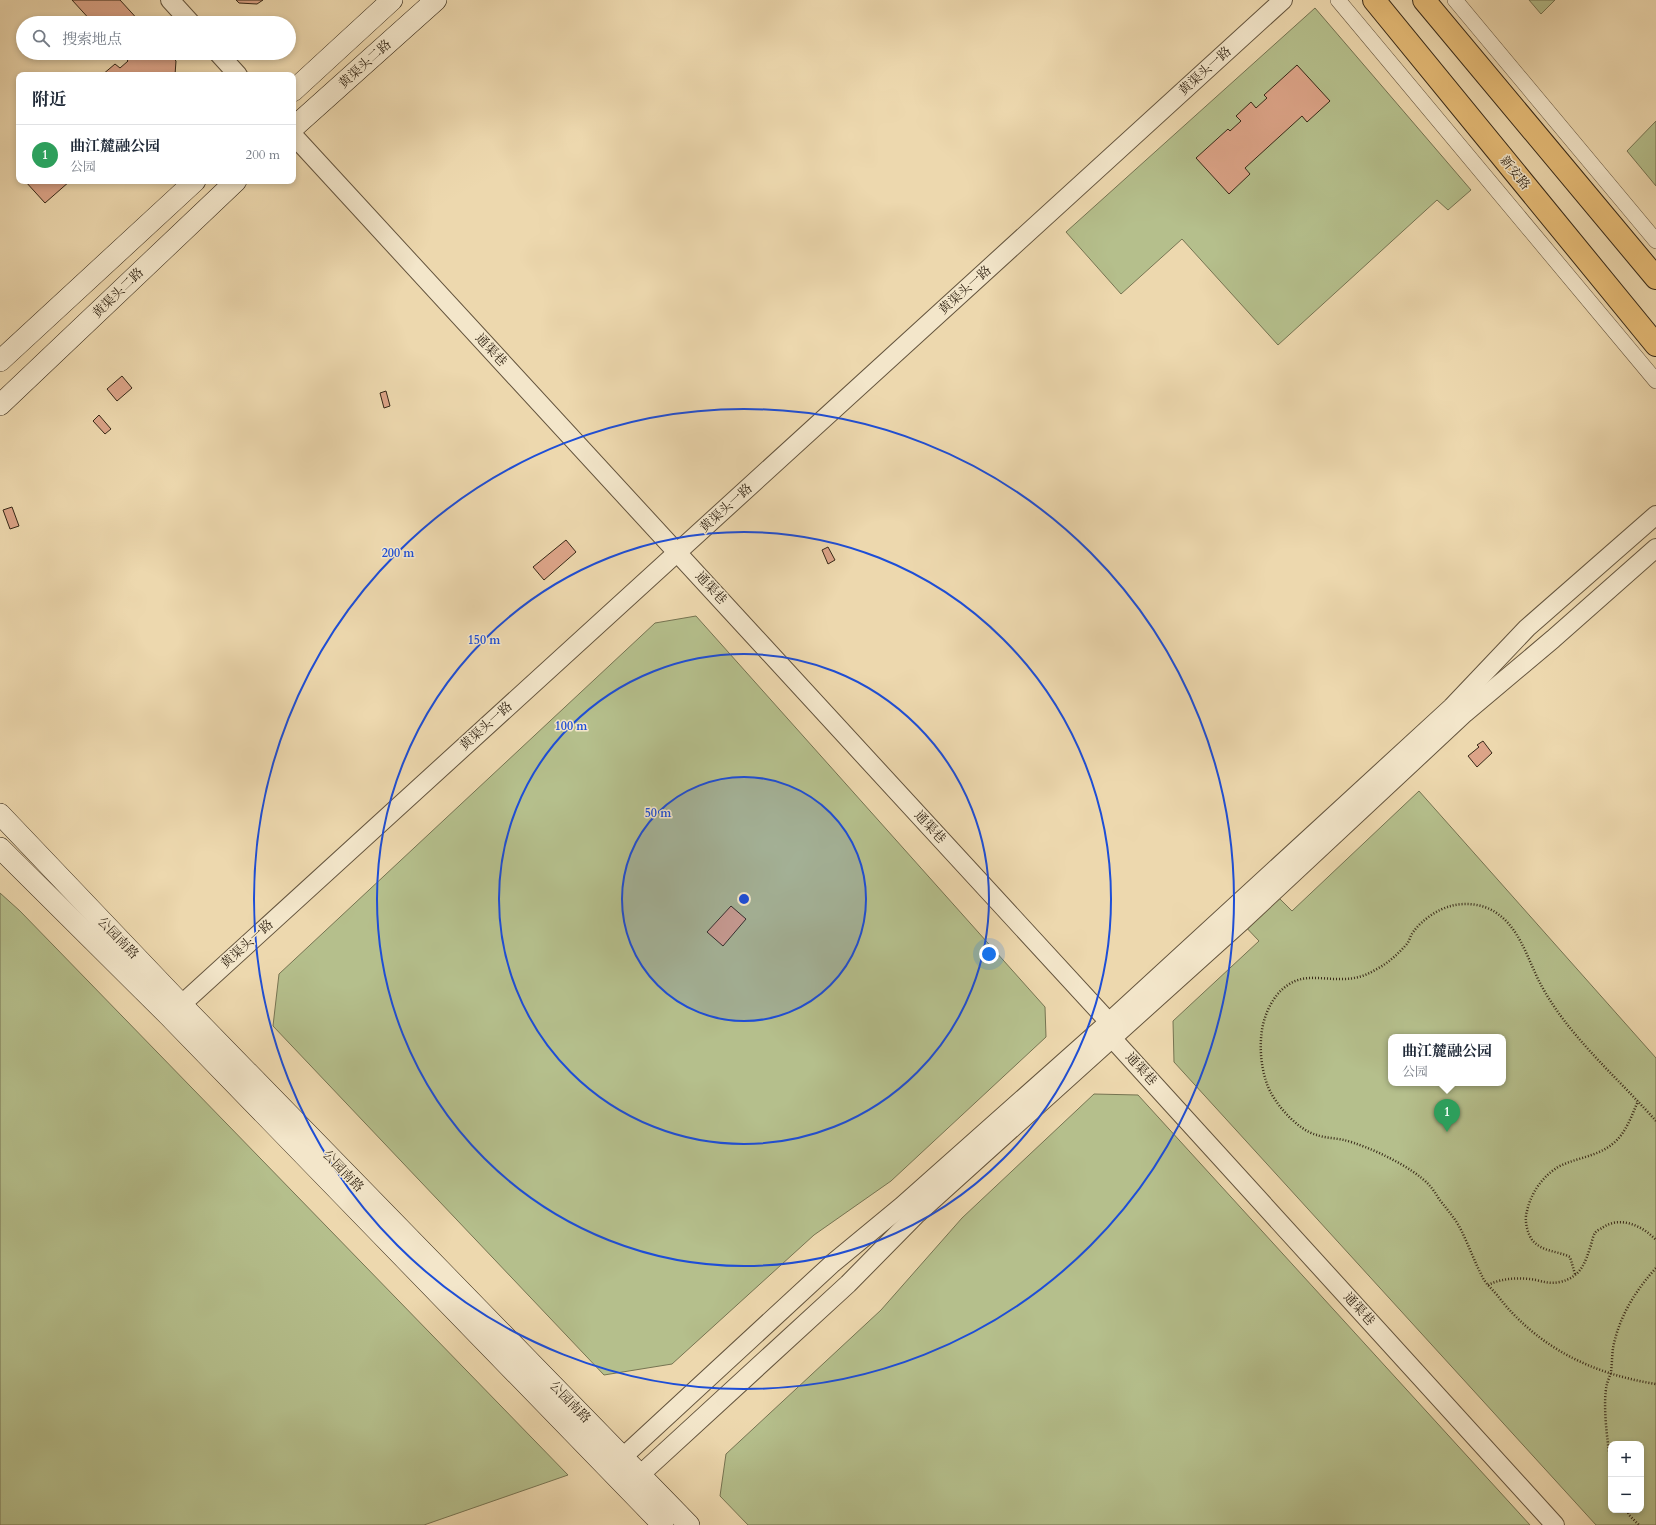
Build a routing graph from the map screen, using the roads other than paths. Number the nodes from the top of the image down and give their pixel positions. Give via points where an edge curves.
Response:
1 (170, 0) edge
2 (392, 0) edge
3 (436, 0) edge
4 (1283, 0) edge
5 (1338, 0) edge
6 (1374, 0) edge
7 (1424, 0) edge
8 (1455, 0) edge
9 (185, 16) edge
10 (224, 60) edge
11 (235, 72) edge
12 (296, 87) edge
13 (296, 125) edge
14 (296, 138) edge
15 (192, 184) edge
16 (233, 184) edge
17 (1656, 241) edge
18 (1656, 278) edge
19 (1656, 345) edge
20 (0, 360) edge
21 (1656, 380) edge
22 (0, 405) edge
23 (1656, 515) edge
24 (1656, 548) edge
25 (677, 552) junction
26 (0, 814) edge
27 (0, 848) edge
28 (175, 1010) junction
29 (1110, 1030) junction
30 (616, 1463) junction
31 (634, 1481) junction
32 (663, 1525) edge
33 (689, 1525) edge
34 (1556, 1525) edge

1 - 9 street
2 - 12 main road
3 - 13 main road, 黄渠头二路
4 - 25 street, 黄渠头一路
5 - 21 street
6 - 19 main road, 新安路
7 - 18 main road
8 - 17 street
10 - 11 street
14 - 25 street, 通渠巷
15 - 20 main road
16 - 22 main road, 黄渠头二路
23 - 29 street via 1527,628 1452,707
24 - 29 street via 1465,713 1241,922
25 - 28 street, 黄渠头一路
25 - 29 street, 通渠巷
26 - 28 main road, 公园南路
27 - 28 main road, 公园南路
28 - 30 main road, 公园南路
29 - 30 street via 833,1263
29 - 31 street via 917,1214 848,1284
29 - 34 street, 通渠巷
30 - 31 main road, 公园南路
31 - 32 main road, 公园南路
31 - 33 main road, 公园南路

